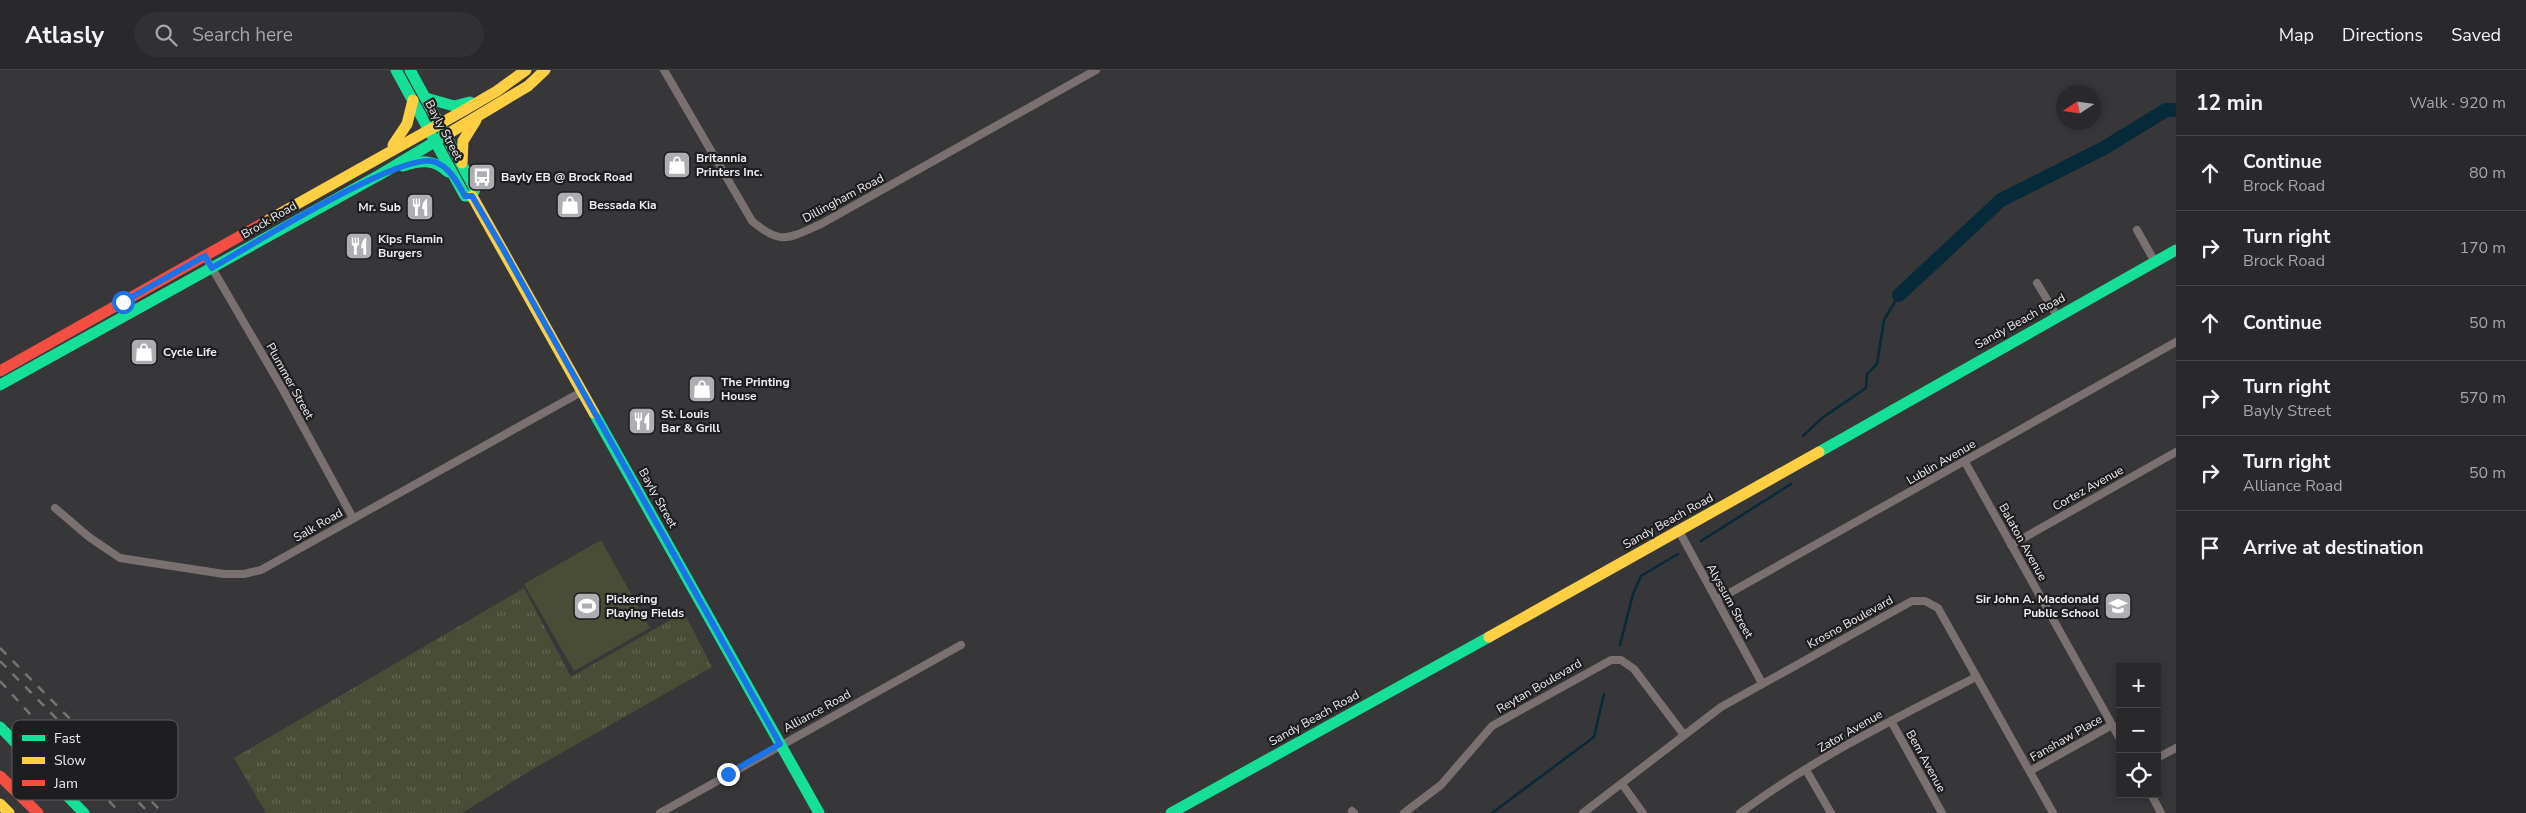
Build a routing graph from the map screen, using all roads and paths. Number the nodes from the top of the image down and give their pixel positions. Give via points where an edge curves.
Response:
1 (396, 70) edge
2 (410, 70) edge
3 (526, 70) edge
4 (545, 70) edge
5 (664, 70) edge
6 (1096, 70) edge
7 (497, 91) junction
8 (426, 98) junction
9 (413, 100) junction
10 (481, 115) junction
11 (440, 124) junction
12 (429, 130) junction
13 (446, 136) junction
14 (435, 142) junction
15 (376, 160) junction
16 (462, 165) junction
17 (381, 174) junction
18 (454, 177) junction
19 (472, 196) junction
20 (2136, 230) dead end
21 (2176, 250) edge
22 (205, 256) junction
23 (2155, 262) junction
24 (212, 268) junction
25 (2037, 283) dead end
26 (2057, 316) junction
27 (2176, 342) edge
28 (0, 371) edge
29 (0, 385) edge
30 (583, 391) junction
31 (2176, 452) edge
32 (1965, 462) junction
33 (55, 508) dead end
34 (353, 518) junction
35 (1679, 531) junction
36 (2011, 545) junction
37 (1717, 600) junction
38 (961, 645) dead end
39 (1976, 677) junction
40 (1762, 683) junction
41 (1892, 720) junction
42 (2112, 725) junction
43 (0, 727) edge
44 (2116, 732) edge
45 (1684, 735) junction
46 (12, 739) edge
47 (780, 744) junction
48 (2176, 748) edge
49 (2161, 756) edge
50 (1806, 770) junction
51 (2030, 771) junction
52 (0, 776) edge
53 (1622, 784) junction
54 (12, 788) edge
55 (2153, 798) edge
56 (25, 800) edge
57 (71, 800) edge
58 (0, 804) edge
59 (9, 813) edge
60 (38, 813) edge
61 (84, 813) edge
62 (660, 813) edge
63 (819, 813) edge
64 (1171, 813) edge
65 (1404, 813) edge
66 (1583, 813) edge
67 (1643, 813) edge
68 (1740, 813) edge
69 (1831, 813) edge
70 (1942, 813) edge
71 (2053, 813) edge
72 (2162, 813) edge

1 - 9 main road, Bayly Street
2 - 8 main road, Bayly Street
3 - 7 main road, Brock Road
4 - 10 main road, Brock Road via 528,86
5 - 6 street, Dillingham Road via 752,220 768,234 790,238
7 - 8 main road via 454,106
7 - 11 main road, Brock Road
8 - 11 main road, Bayly Street
9 - 12 main road, Bayly Street
9 - 15 main road via 402,136
10 - 13 main road, Brock Road
10 - 16 main road via 463,141
11 - 12 main road, Brock Road
11 - 13 main road, Bayly Street
12 - 14 main road, Bayly Street
12 - 15 main road, Brock Road
13 - 14 main road, Brock Road
13 - 16 main road, Bayly Street
14 - 17 main road, Brock Road
14 - 18 main road, Bayly Street
15 - 22 main road, Brock Road
16 - 19 main road, Bayly Street via 475,189
17 - 18 main road via 416,161 434,161
17 - 24 main road, Brock Road
18 - 19 main road, Bayly Street via 465,196
19 - 30 main road, Bayly Street
20 - 23 street
21 - 23 main road, Sandy Beach Road
22 - 24 street, Plummer Street
22 - 28 main road, Brock Road
23 - 26 main road, Sandy Beach Road
24 - 29 main road, Brock Road
24 - 34 street, Plummer Street
25 - 26 street
26 - 35 main road, Sandy Beach Road
27 - 32 street, Lublin Avenue
30 - 34 street, Salk Road
30 - 47 main road, Bayly Street
31 - 36 street, Cortez Avenue
32 - 36 street, Balaton Avenue
32 - 37 street, Lublin Avenue
33 - 34 street, Salk Road via 120,558 224,574 261,570
35 - 37 street, Alyssum Street
35 - 64 main road, Sandy Beach Road
36 - 42 street, Balaton Avenue
37 - 40 street, Alyssum Street
38 - 47 street, Alliance Road
39 - 40 street, Krosno Boulevard via 1938,608 1925,601 1912,601
39 - 41 street, Zator Avenue
39 - 51 street, Krosno Boulevard
40 - 45 street, Krosno Boulevard via 1721,707
41 - 50 street, Zator Avenue
41 - 70 street, Bem Avenue
42 - 44 street, Balaton Avenue
42 - 51 street, Fanshaw Place
43 - 46 main road
45 - 53 street, Krosno Boulevard
45 - 65 street, Reytan Boulevard via 1634,669 1620,660 1611,660 1492,726 1441,785
47 - 62 street, Alliance Road
47 - 63 main road, Bayly Street
48 - 49 street
50 - 68 street, Zator Avenue
50 - 69 street
51 - 71 street, Krosno Boulevard
52 - 54 main road
53 - 66 street, Krosno Boulevard
53 - 67 street
55 - 72 street
56 - 60 main road
57 - 61 main road
58 - 59 main road

